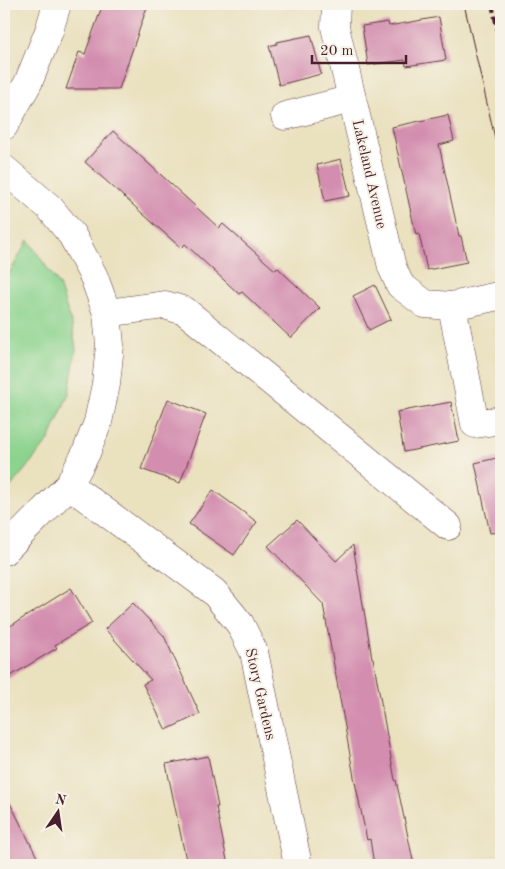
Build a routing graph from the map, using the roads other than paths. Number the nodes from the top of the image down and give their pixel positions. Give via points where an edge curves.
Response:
1 (58, 4) edge
2 (336, 4) edge
3 (352, 99) junction
4 (285, 116) dead end
5 (4, 126) edge
6 (4, 169) edge
7 (498, 296) dead end
8 (452, 306) junction
9 (107, 313) junction
10 (501, 420) edge
11 (69, 485) junction
12 (448, 526) dead end
13 (4, 550) edge
14 (298, 865) edge

1 - 5 street via 28,83
2 - 3 street, Lakeland Avenue via 335,27
3 - 4 street
3 - 8 street, Lakeland Avenue via 392,267 400,284 425,304
6 - 9 street via 49,207 72,235 94,277
7 - 8 street, Lakeland Avenue
8 - 10 street via 475,424
9 - 11 street via 110,345 98,422
9 - 12 street via 165,305 185,311
11 - 13 street
11 - 14 street, Story Gardens via 214,592 240,624 254,652

